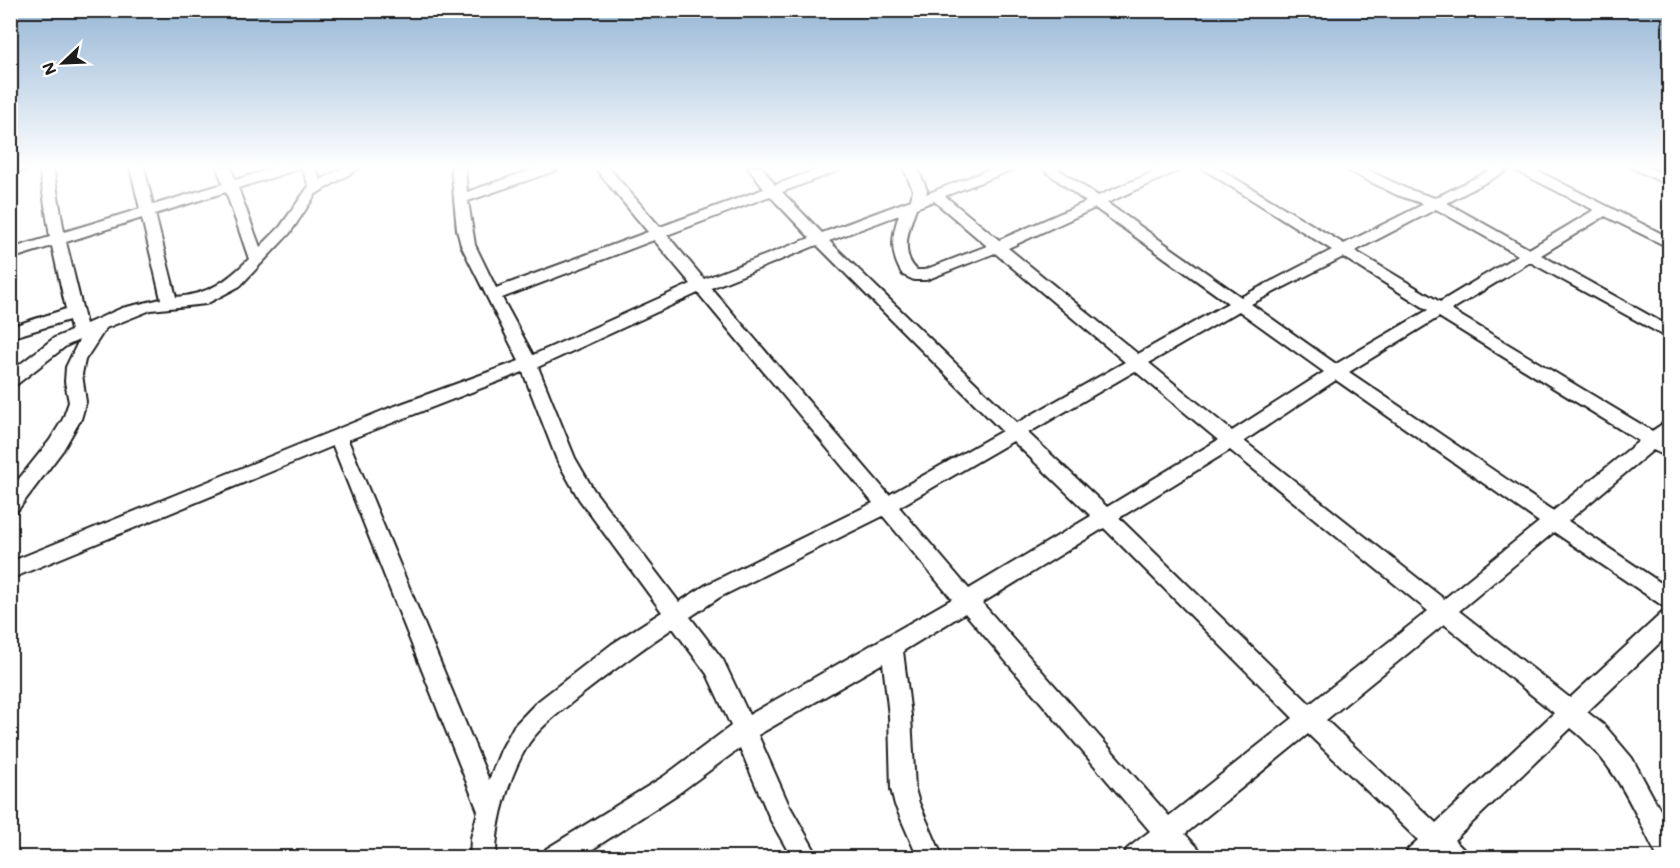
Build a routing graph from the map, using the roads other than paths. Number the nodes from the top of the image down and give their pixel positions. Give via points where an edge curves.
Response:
1 (53, 208) edge
2 (148, 208) edge
3 (164, 208) edge
4 (238, 208) edge
5 (299, 208) edge
6 (463, 208) edge
7 (636, 208) edge
8 (724, 208) edge
9 (789, 208) edge
10 (904, 208) edge
11 (917, 208) edge
12 (932, 208) edge
13 (1084, 208) edge
14 (1107, 208) edge
15 (1272, 208) edge
16 (1427, 208) edge
17 (1444, 208) edge
18 (1596, 208) edge
19 (1603, 211) junction
20 (149, 212) junction
21 (657, 232) junction
22 (58, 240) junction
23 (820, 240) junction
24 (1670, 244) edge
25 (999, 246) junction
26 (1340, 250) junction
27 (10, 254) edge
28 (1530, 256) junction
29 (257, 260) junction
30 (703, 286) junction
31 (492, 295) junction
32 (170, 303) junction
33 (1239, 304) junction
34 (1439, 311) junction
35 (75, 312) junction
36 (106, 322) junction
37 (10, 333) edge
38 (80, 333) junction
39 (1670, 334) edge
40 (1136, 363) junction
41 (528, 364) junction
42 (1336, 372) junction
43 (10, 381) edge
44 (1670, 426) edge
45 (1015, 432) junction
46 (338, 437) junction
47 (1231, 441) junction
48 (1661, 445) edge
49 (887, 505) junction
50 (10, 506) edge
51 (1105, 517) junction
52 (1554, 520) junction
53 (10, 571) edge
54 (966, 600) junction
55 (1670, 601) edge
56 (1444, 611) junction
57 (676, 614) junction
58 (1670, 619) edge
59 (892, 647) junction
60 (1571, 712) junction
61 (1308, 718) junction
62 (743, 731) junction
63 (490, 812) junction
64 (1169, 831) junction
65 (1435, 840) junction
66 (1670, 855) edge
67 (483, 858) edge
68 (555, 858) edge
69 (807, 858) edge
70 (931, 858) edge
71 (1136, 858) edge
72 (1190, 858) edge
73 (1417, 858) edge
74 (1454, 858) edge

1 - 22 street
2 - 20 street
3 - 20 street
4 - 29 street
5 - 29 street via 285,230
6 - 31 street via 468,245
7 - 21 street
8 - 21 street
9 - 23 street
10 - 23 street
11 - 25 street via 898,240 908,272 914,275 932,273
12 - 25 street
13 - 25 street
14 - 33 street
15 - 26 street
16 - 26 street
17 - 28 street
18 - 19 street
19 - 24 street
19 - 28 street
20 - 22 street
20 - 32 street
21 - 30 street
21 - 31 street
22 - 27 street
22 - 35 street
23 - 30 street
23 - 45 street
25 - 40 street
26 - 33 street
26 - 34 street
28 - 34 street
28 - 39 street
29 - 32 street via 218,293 200,300
30 - 41 street
30 - 49 street
31 - 41 street
32 - 36 street via 150,305
33 - 40 street
33 - 42 street
34 - 42 street
34 - 48 street
35 - 37 street
35 - 38 street
36 - 38 street
36 - 50 street via 78,353 74,369 78,402 72,418 61,439
38 - 43 street via 46,352
40 - 45 street
40 - 47 street
41 - 46 street
41 - 57 street via 574,475
42 - 47 street
42 - 52 street
44 - 48 street
45 - 49 street
45 - 51 street
46 - 53 street
46 - 63 street
47 - 51 street
47 - 56 street
48 - 52 street
49 - 54 street
49 - 57 street via 713,591
51 - 54 street
51 - 61 street
52 - 55 street
52 - 56 street
54 - 59 street
54 - 64 street
56 - 60 street
56 - 61 street
57 - 62 street via 728,689
57 - 63 street via 620,651 545,710 522,734
58 - 60 street
59 - 62 street
59 - 70 street via 903,789
60 - 65 street
60 - 66 street via 1597,734 1624,766
61 - 64 street
61 - 65 street
62 - 68 street via 671,785
62 - 69 street via 772,799
63 - 67 street via 483,838
64 - 71 street
64 - 72 street
65 - 73 street
65 - 74 street

